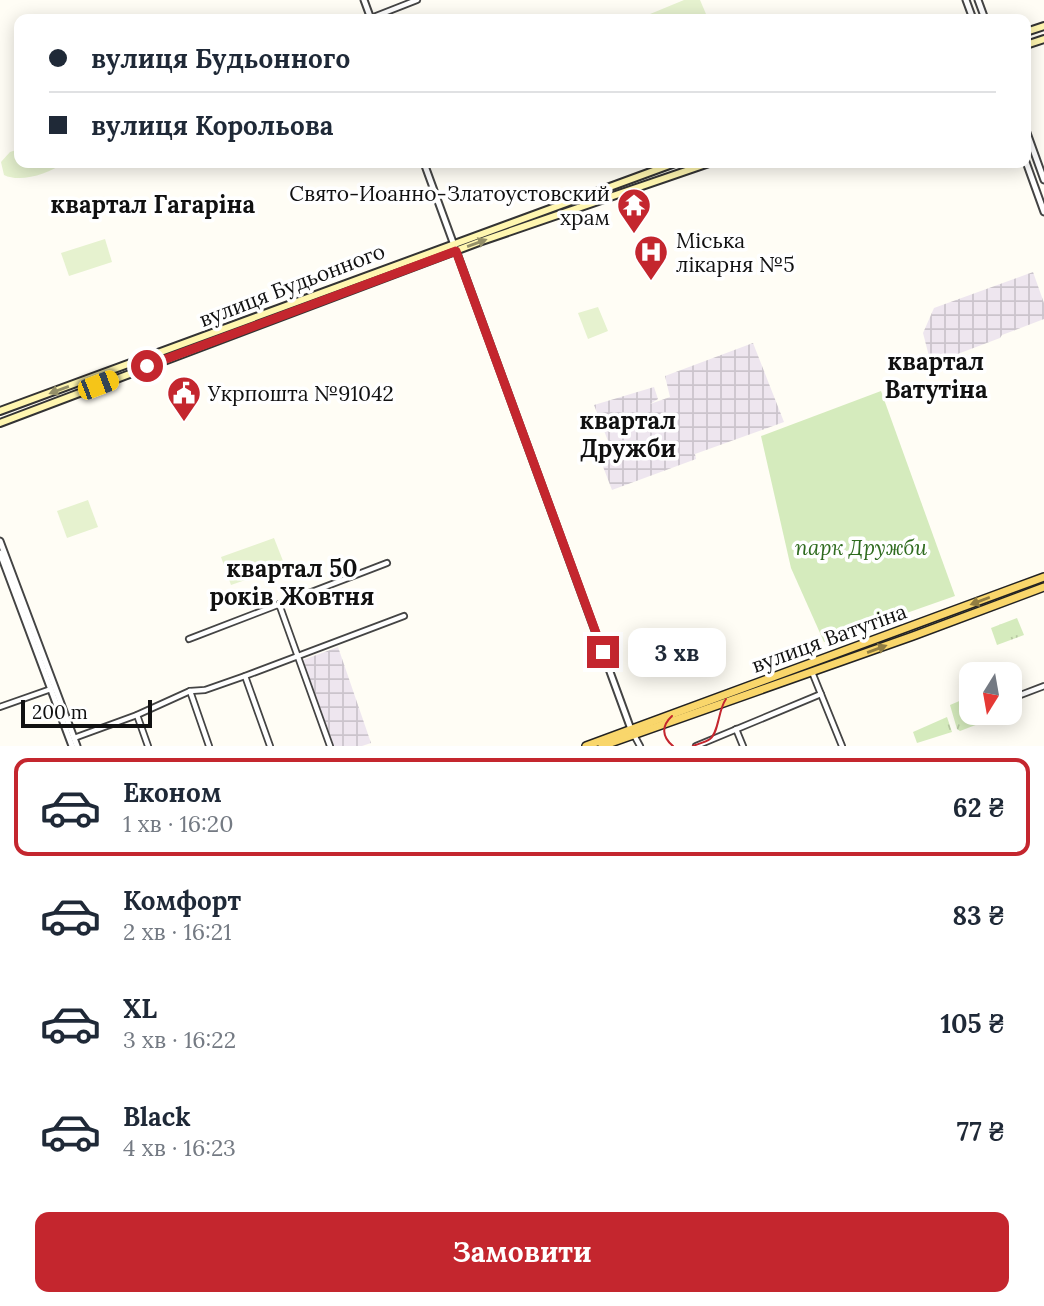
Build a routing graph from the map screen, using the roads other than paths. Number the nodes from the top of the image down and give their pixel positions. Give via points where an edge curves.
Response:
1 (417, 0) edge
2 (381, 14) edge
3 (1031, 144) edge
4 (426, 168) edge
5 (661, 168) edge
6 (695, 168) edge
7 (1028, 168) edge
8 (1044, 180) edge
9 (1044, 212) edge
10 (453, 243) junction
11 (456, 251) junction
12 (0, 411) edge
13 (0, 423) edge
14 (0, 541) edge
15 (0, 553) edge
16 (387, 563) dead end
17 (1044, 577) edge
18 (1044, 587) edge
19 (279, 604) junction
20 (404, 616) dead end
21 (189, 639) dead end
22 (298, 656) junction
23 (812, 672) junction
24 (245, 676) junction
25 (1044, 686) edge
26 (51, 689) junction
27 (190, 691) junction
28 (821, 694) junction
29 (1022, 694) edge
30 (0, 707) edge
31 (137, 715) junction
32 (737, 729) junction
33 (632, 732) junction
34 (74, 738) junction
35 (75, 746) edge
36 (148, 746) edge
37 (209, 746) edge
38 (270, 746) edge
39 (330, 746) edge
40 (586, 746) edge
41 (602, 746) edge
42 (640, 746) edge
43 (696, 746) edge
44 (743, 746) edge
45 (842, 746) edge

1 - 2 street
3 - 8 street
4 - 10 street
5 - 10 main road, вулиця Будьонного
11 -> 6 main road, вулиця Будьонного
7 - 9 street
10 - 11 street
10 -> 12 main road, вулиця Будьонного
11 - 13 main road, вулиця Будьонного
11 - 33 street
14 - 34 street
15 - 26 street
16 - 19 street
17 -> 33 main road, вулиця Ватутіна
23 -> 18 main road, вулиця Ватутіна
19 - 21 street
19 - 22 street
20 - 22 street
22 - 24 street
22 - 39 street
23 - 28 street
23 - 33 main road, вулиця Ватутіна
24 - 27 street
24 - 38 street
25 - 29 street
26 - 30 street
26 - 35 street
27 - 31 street
27 - 37 street
28 - 32 street
28 - 45 street
31 - 34 street
31 - 36 street
32 - 43 street
32 - 44 street
33 - 40 main road, вулиця Ватутіна
33 - 41 main road, вулиця Ватутіна
33 - 42 street
34 - 35 street

